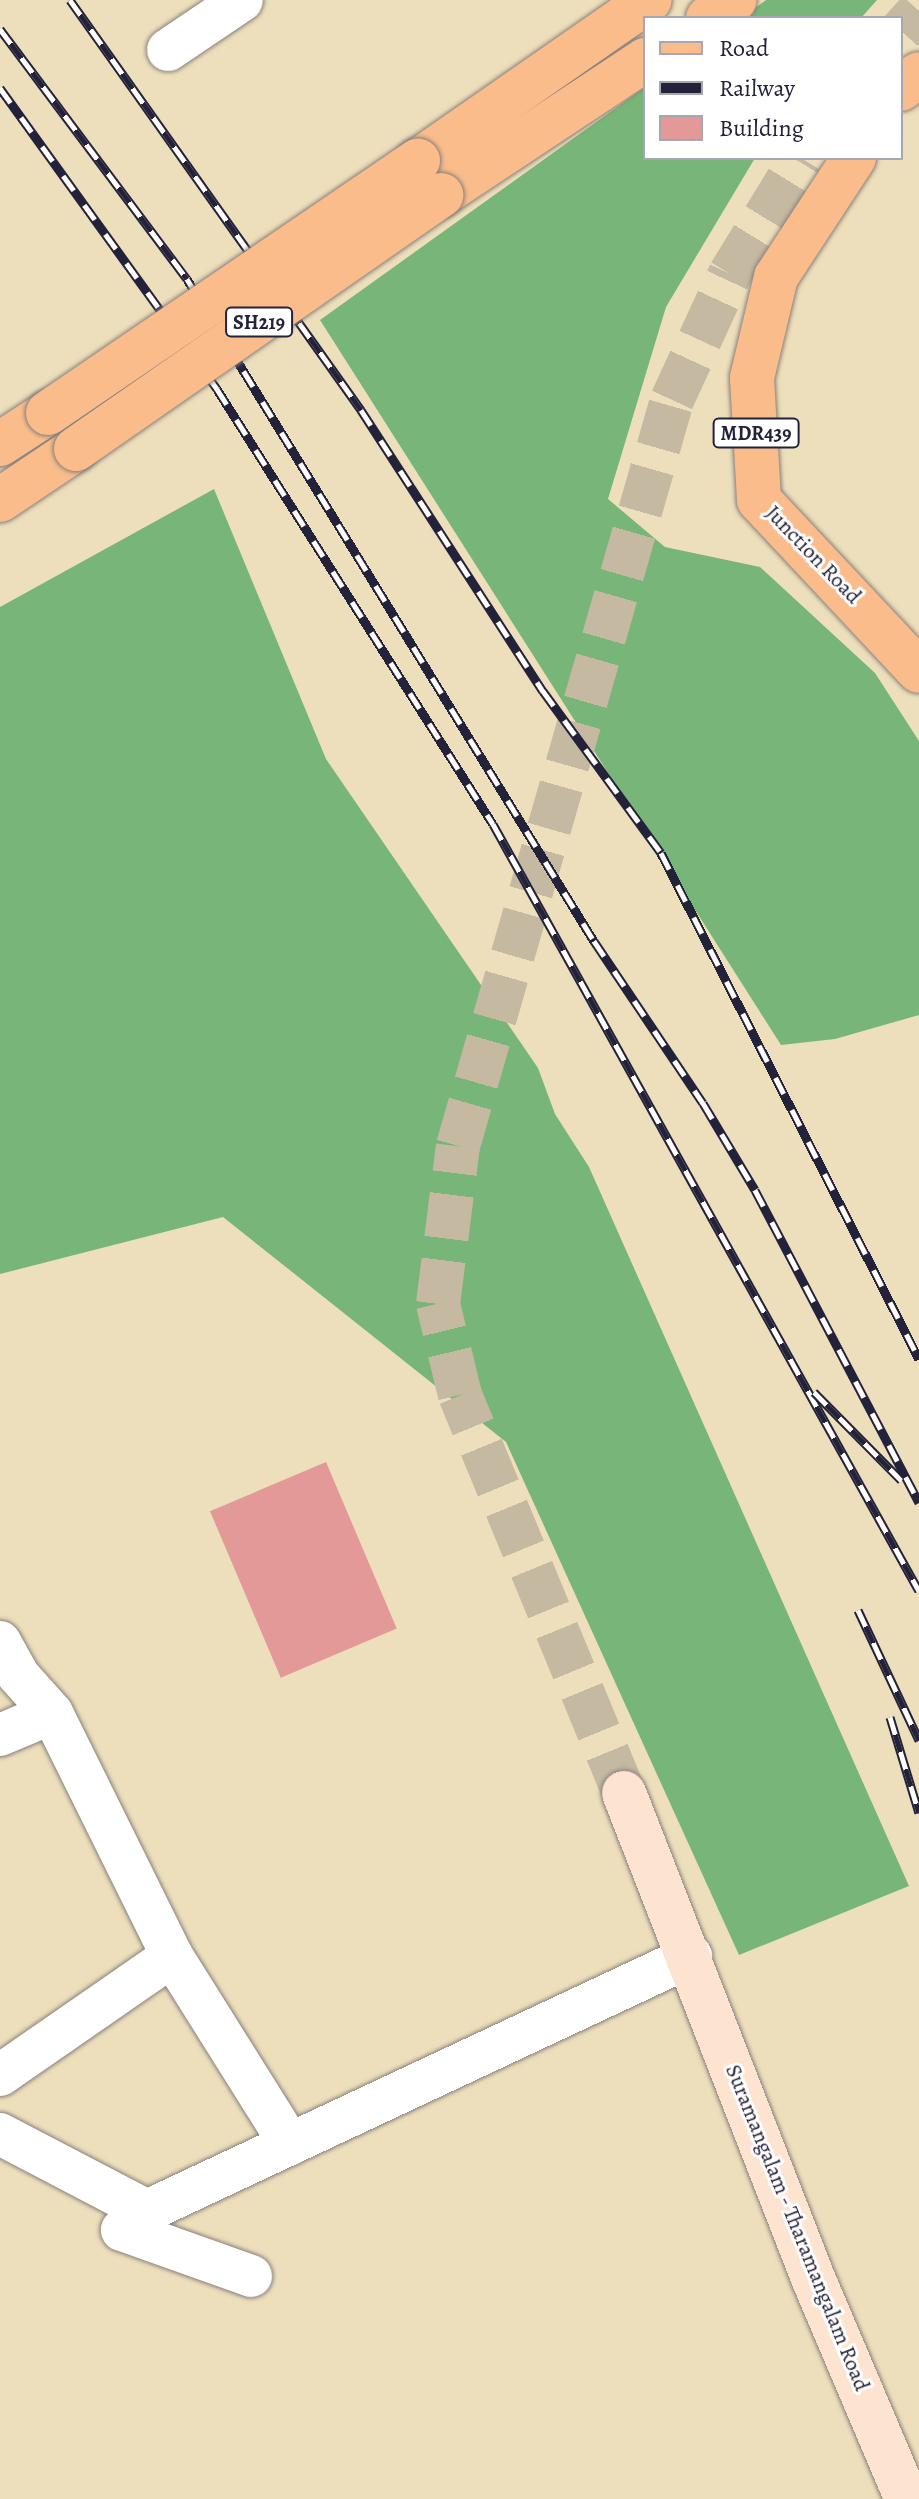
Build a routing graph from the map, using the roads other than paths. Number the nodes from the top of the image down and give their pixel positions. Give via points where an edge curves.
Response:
1 (242, 0) edge
2 (650, 0) edge
3 (735, 0) edge
4 (711, 16) edge
5 (168, 50) dead end
6 (643, 61) edge
7 (919, 74) edge
8 (903, 87) edge
9 (853, 160) edge
10 (430, 178) junction
11 (0, 444) edge
12 (0, 500) edge
13 (919, 671) edge
14 (0, 1642) edge
15 (52, 1713) junction
16 (0, 1735) edge
17 (624, 1793) tunnel mouth
18 (172, 1956) junction
19 (691, 1956) junction
20 (0, 2075) edge
21 (0, 2134) edge
22 (290, 2144) junction
23 (147, 2211) junction
24 (251, 2276) dead end
25 (907, 2499) edge

1 - 5 street
2 - 10 main road
3 - 4 main road
6 - 10 main road, SH219
7 - 8 main road
9 - 13 main road, Junction Road / MDR439 via 776,277 752,378 759,500
10 - 11 main road, bridge
10 - 12 main road, SH219, bridge via 76,449
14 - 15 street via 18,1675
15 - 16 street
15 - 18 street
17 - 19 main road, Suramangalam - Tharamangalam Road
18 - 20 street
18 - 22 street
19 - 22 street
19 - 25 main road, Suramangalam - Tharamangalam Road via 813,2278
21 - 23 street
22 - 23 street
23 - 24 street via 122,2230

